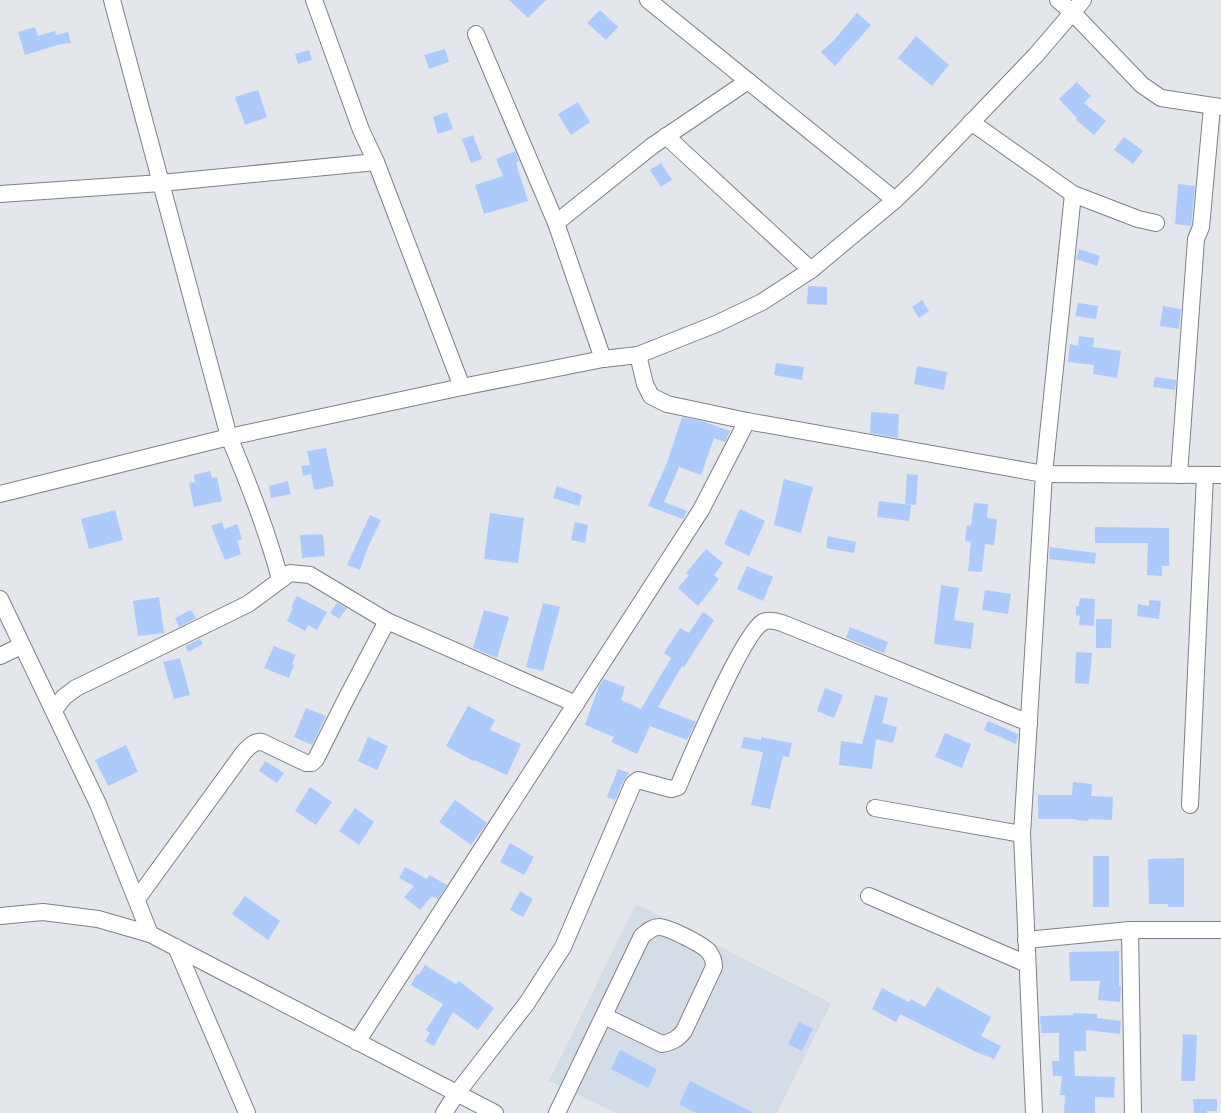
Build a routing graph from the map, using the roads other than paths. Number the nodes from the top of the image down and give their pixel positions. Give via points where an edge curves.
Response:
1 (112, 0) edge
2 (314, 0) edge
3 (648, 0) edge
4 (1058, 0) edge
5 (1077, 6) edge
6 (476, 34) dead end
7 (748, 81) junction
8 (1217, 107) edge
9 (972, 122) junction
10 (666, 136) junction
11 (376, 162) junction
12 (161, 183) junction
13 (0, 194) edge
14 (1073, 194) junction
15 (895, 200) junction
16 (556, 223) junction
17 (1156, 223) dead end
18 (812, 270) junction
19 (638, 355) junction
20 (603, 359) junction
21 (462, 387) junction
22 (747, 421) junction
23 (229, 437) junction
24 (1044, 474) junction
25 (1179, 475) junction
26 (1213, 475) edge
27 (0, 494) edge
28 (280, 579) junction
29 (0, 599) edge
30 (387, 621) junction
31 (21, 646) junction
32 (0, 656) edge
33 (576, 704) junction
34 (54, 710) junction
35 (1029, 723) junction
36 (1190, 805) dead end
37 (874, 808) dead end
38 (1022, 834) junction
39 (869, 896) dead end
40 (137, 900) junction
41 (0, 916) edge
42 (1130, 930) junction
43 (1221, 930) edge
44 (150, 934) junction
45 (1026, 940) junction
46 (176, 947) junction
47 (1027, 964) junction
48 (604, 1016) junction
49 (357, 1042) junction
50 (457, 1093) junction
51 (247, 1113) edge
52 (444, 1113) edge
53 (495, 1113) edge
54 (557, 1113) edge
55 (1034, 1113) edge
56 (1133, 1113) edge

1 - 12 street
2 - 11 street via 326,39
3 - 7 street
4 - 5 street
5 - 8 street via 1142,85 1161,98
5 - 9 street
6 - 16 street
7 - 10 street
7 - 15 street
8 - 25 street via 1201,227 1196,239
9 - 14 street
9 - 15 street
10 - 16 street
10 - 18 street
11 - 12 street
11 - 21 street
12 - 13 street
12 - 23 street
14 - 17 street
14 - 24 street
15 - 18 street
16 - 20 street
18 - 19 street via 762,302 724,321
19 - 20 street
19 - 22 street via 651,396 667,404
20 - 21 street
21 - 23 street
22 - 24 street
22 - 33 street via 701,510
23 - 27 street
23 - 28 street via 251,489
24 - 25 street
24 - 35 street
25 - 26 street
26 - 36 street
28 - 30 street via 290,573 310,574
28 - 34 street via 248,604 76,688
29 - 31 street
30 - 33 street
30 - 40 street via 316,759 306,764 262,742 252,744
31 - 32 street
31 - 34 street
33 - 49 street
34 - 40 street via 98,804
35 - 38 street
35 - 50 street via 782,623 762,622 731,671 678,786 671,789 638,780 633,784 563,947 527,1003
37 - 38 street
38 - 45 street
39 - 47 street
40 - 44 street
41 - 44 street via 43,912 98,919
42 - 43 street
42 - 45 street
42 - 56 street
44 - 46 street
45 - 47 street
46 - 49 street
46 - 51 street
47 - 55 street
48 - 48 street via 642,936 650,930 662,927 705,947 711,954 714,967 679,1038 662,1044
48 - 54 street
49 - 50 street
50 - 52 street
50 - 53 street

